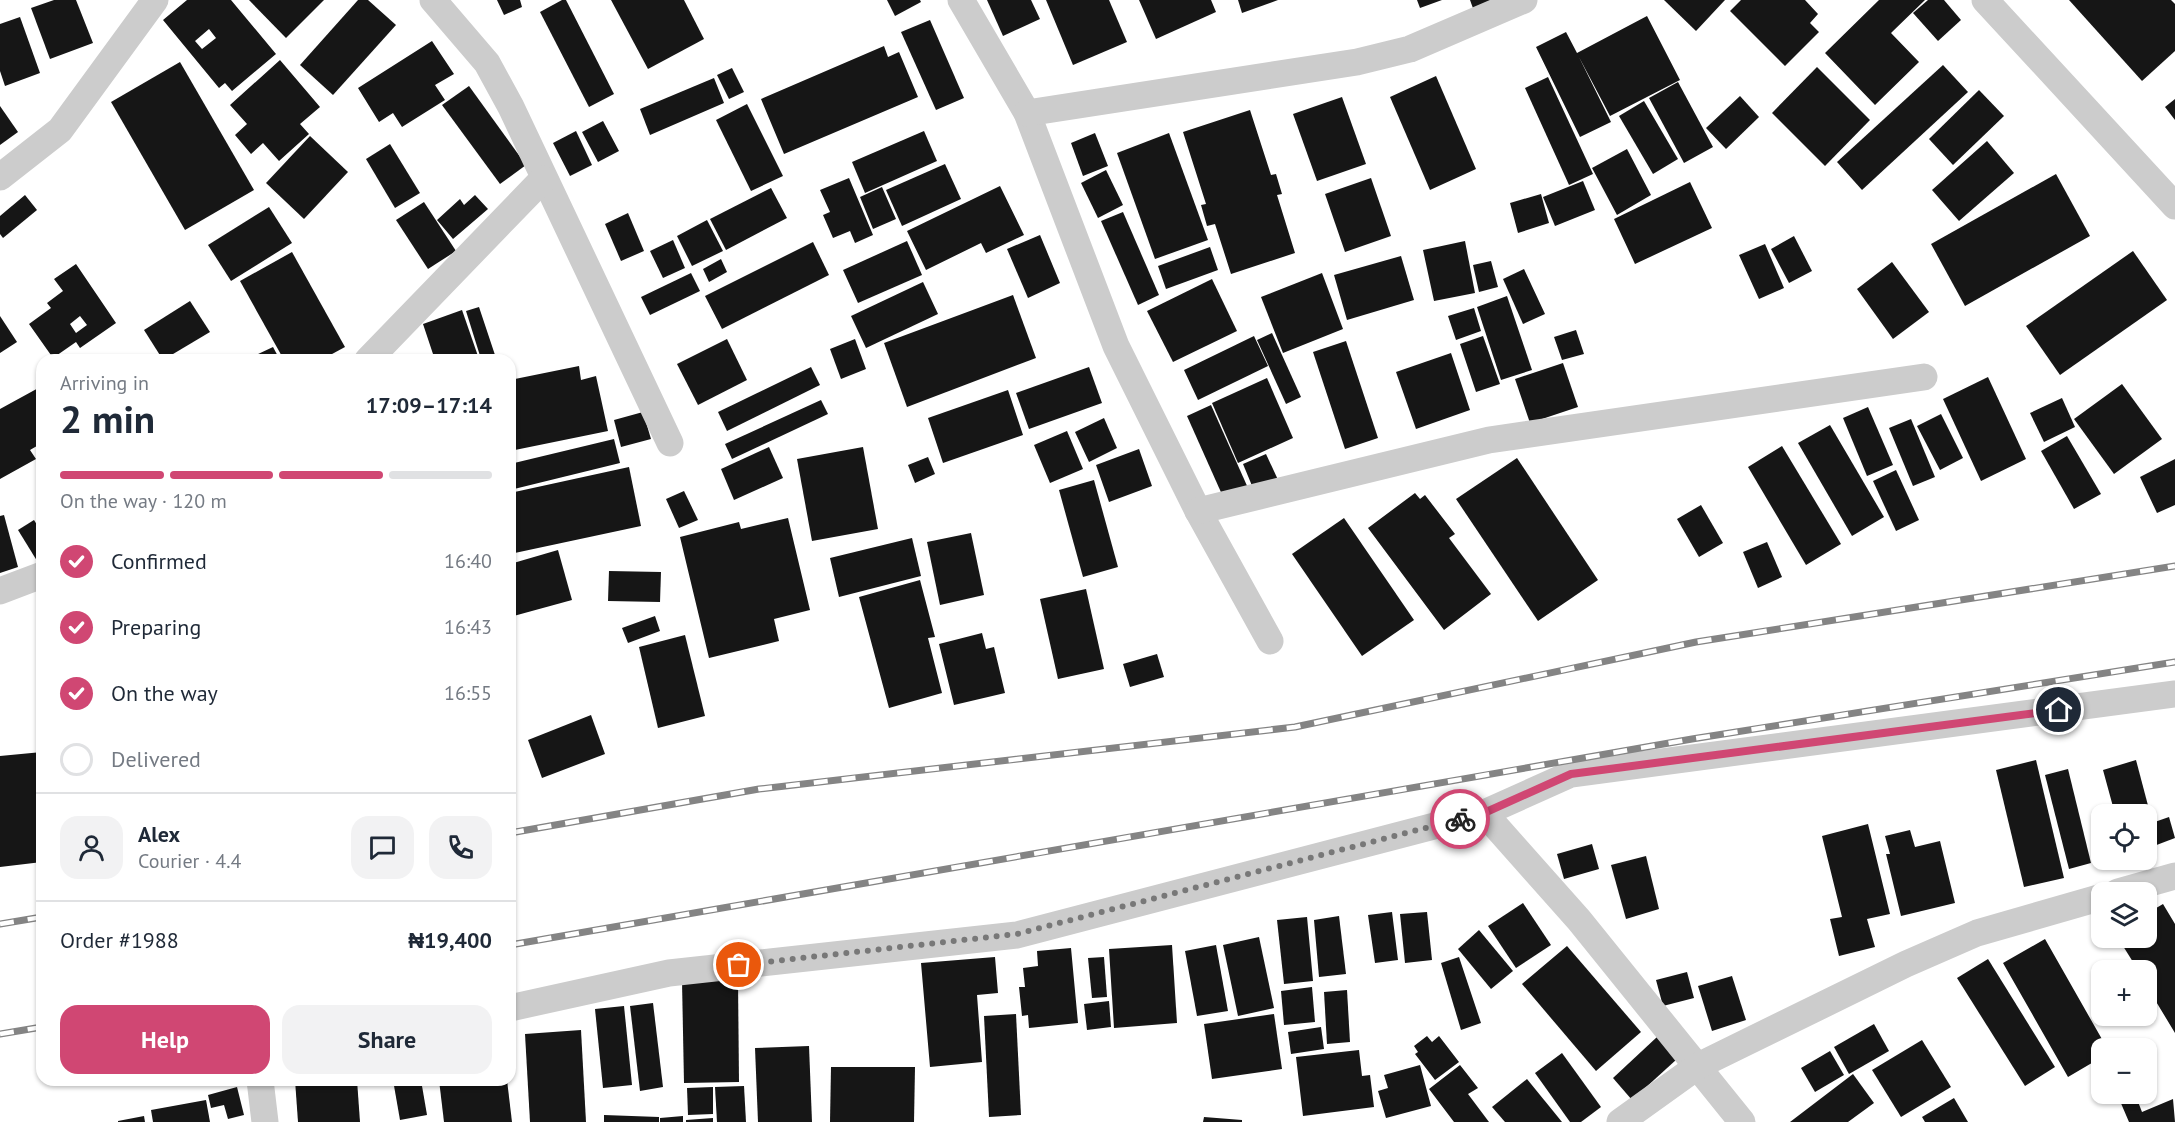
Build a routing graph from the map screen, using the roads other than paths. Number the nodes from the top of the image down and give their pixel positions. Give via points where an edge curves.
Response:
1 (155, 0) edge
2 (433, 0) edge
3 (961, 0) edge
4 (1524, 0) edge
5 (1994, 3) edge
6 (1027, 113) junction
7 (0, 177) edge
8 (543, 179) junction
9 (2175, 206) edge
10 (374, 354) edge
11 (1924, 377) dead end
12 (670, 443) dead end
13 (1198, 511) junction
14 (36, 577) edge
15 (0, 591) edge
16 (1270, 641) dead end
17 (2175, 694) edge
18 (1484, 813) junction
19 (2175, 876) edge
20 (2154, 882) edge
21 (2091, 900) edge
22 (516, 1007) edge
23 (1698, 1066) junction
24 (261, 1086) edge
25 (265, 1122) edge
26 (1620, 1122) edge
27 (1742, 1122) edge

1 - 7 street via 60,130
2 - 8 street via 487,63
3 - 6 street
4 - 6 street via 1410,50 1357,63
5 - 9 street
6 - 13 street via 1116,346
8 - 10 street
8 - 12 street
11 - 13 street via 1489,440
13 - 16 street
14 - 15 street
17 - 18 street via 1571,774
18 - 22 street via 1017,934 669,973
18 - 23 street via 1579,920
19 - 20 street
21 - 23 street via 1977,933
23 - 26 street
23 - 27 street
24 - 25 street

